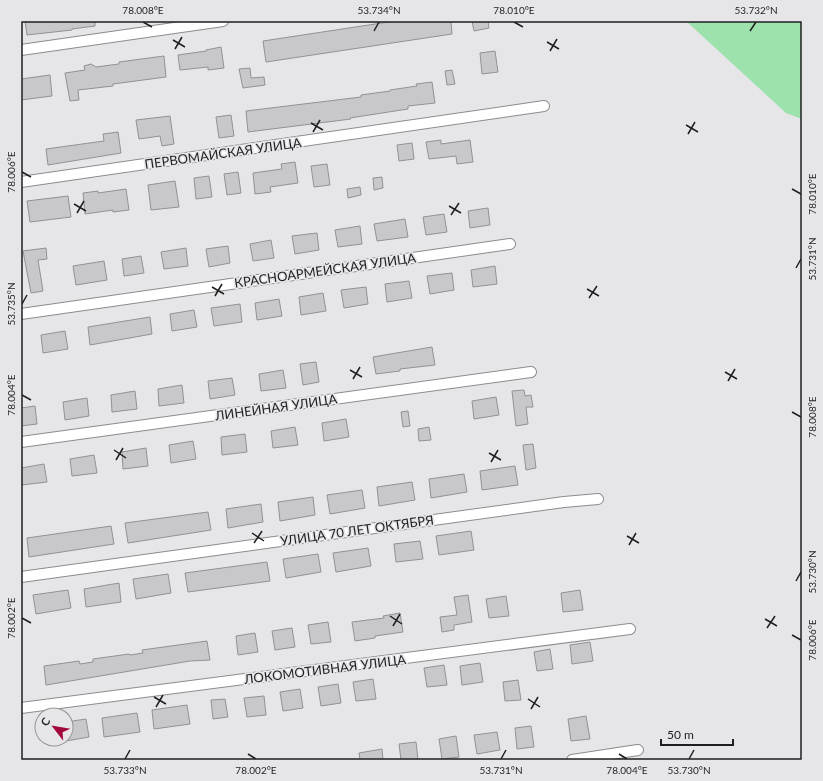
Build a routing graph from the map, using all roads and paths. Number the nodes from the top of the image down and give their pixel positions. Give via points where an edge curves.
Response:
1 (223, 21) edge
2 (21, 50) edge
3 (544, 106) dead end
4 (21, 182) edge
5 (510, 244) dead end
6 (21, 314) edge
7 (531, 372) dead end
8 (21, 442) edge
9 (598, 499) dead end
10 (21, 577) edge
11 (630, 629) dead end
12 (21, 708) edge
13 (638, 750) dead end
14 (572, 760) edge

1 - 2 street
3 - 4 street, ПЕРВОМАЙСКАЯ УЛИЦА
5 - 6 street, КРАСНОАРМЕЙСКАЯ УЛИЦА
7 - 8 street, ЛИНЕЙНАЯ УЛИЦА
9 - 10 street, УЛИЦА 70 ЛЕТ ОКТЯБРЯ
11 - 12 street, ЛОКОМОТИВНАЯ УЛИЦА
13 - 14 street

